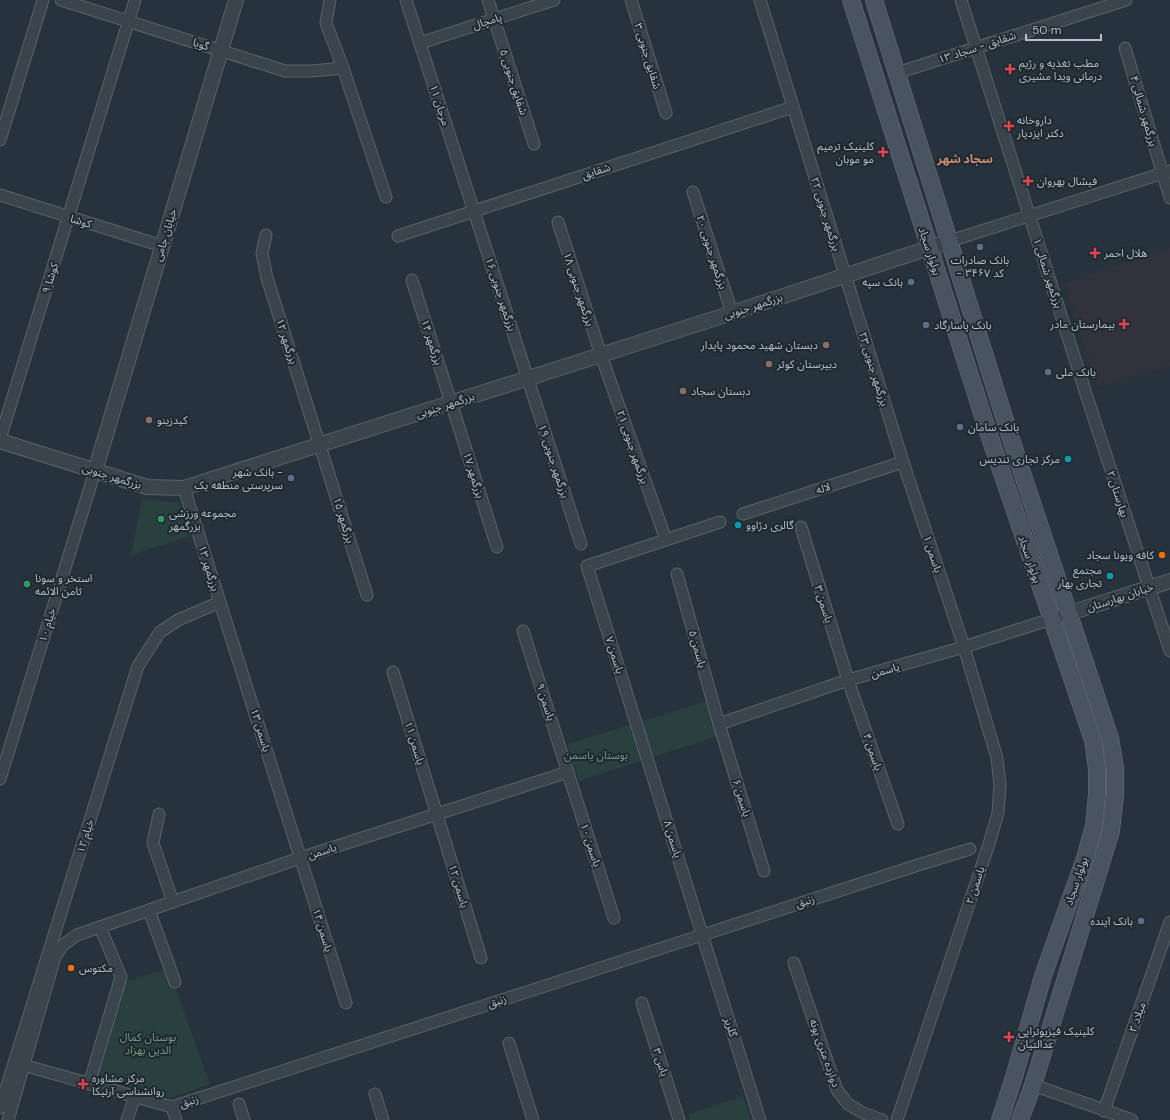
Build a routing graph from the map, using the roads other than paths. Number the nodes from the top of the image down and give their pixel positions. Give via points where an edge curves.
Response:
1 (43, 0) edge
2 (61, 0) edge
3 (135, 0) edge
4 (236, 0) edge
5 (330, 0) edge
6 (406, 0) edge
7 (488, 0) edge
8 (554, 0) edge
9 (631, 0) edge
10 (760, 0) edge
11 (851, 0) edge
12 (874, 0) edge
13 (961, 0) edge
14 (1126, 0) edge
15 (494, 19) junction
16 (129, 21) junction
17 (420, 43) junction
18 (976, 48) junction
19 (1125, 48) dead end
20 (220, 50) junction
21 (343, 68) junction
22 (897, 73) junction
23 (793, 107) junction
24 (666, 112) dead end
25 (0, 140) edge
26 (534, 144) dead end
27 (1166, 172) edge
28 (693, 192) dead end
29 (0, 195) edge
30 (386, 197) dead end
31 (1170, 198) edge
32 (474, 211) junction
33 (1030, 216) junction
34 (68, 217) junction
35 (558, 222) dead end
36 (266, 235) dead end
37 (398, 236) dead end
38 (950, 241) junction
39 (162, 246) junction
40 (929, 248) junction
41 (846, 276) junction
42 (412, 280) dead end
43 (732, 313) junction
44 (601, 355) junction
45 (528, 378) junction
46 (1088, 400) joint
47 (452, 403) junction
48 (0, 440) edge
49 (320, 445) junction
50 (903, 462) junction
51 (95, 471) junction
52 (184, 488) junction
53 (744, 514) dead end
54 (720, 522) dead end
55 (801, 527) dead end
56 (666, 540) junction
57 (581, 544) dead end
58 (497, 547) dead end
59 (677, 574) dead end
60 (1170, 581) edge
61 (1149, 588) junction
62 (367, 595) dead end
63 (220, 602) junction
64 (1070, 613) junction
65 (1051, 619) junction
66 (523, 631) dead end
67 (964, 647) junction
68 (1170, 651) edge
69 (393, 672) dead end
70 (848, 680) junction
71 (719, 724) junction
72 (643, 744) joint
73 (568, 772) junction
74 (0, 779) edge
75 (159, 814) dead end
76 (436, 814) junction
77 (898, 824) dead end
78 (970, 849) dead end
79 (300, 858) junction
80 (764, 871) dead end
81 (172, 902) junction
82 (149, 910) junction
83 (614, 918) dead end
84 (1170, 922) edge
85 (100, 926) junction
86 (702, 935) junction
87 (481, 958) dead end
88 (794, 963) dead end
89 (175, 982) dead end
90 (346, 1003) dead end
91 (642, 1003) dead end
92 (509, 1043) dead end
93 (23, 1065) junction
94 (89, 1084) junction
95 (1033, 1085) junction
96 (375, 1094) dead end
97 (135, 1096) junction
98 (239, 1104) dead end
99 (172, 1107) junction
100 (0, 1108) edge
101 (1104, 1111) junction
102 (8, 1120) edge
103 (127, 1120) edge
104 (176, 1120) edge
105 (244, 1120) edge
106 (383, 1120) edge
107 (533, 1120) edge
108 (679, 1120) edge
109 (760, 1120) edge
110 (882, 1120) edge
111 (897, 1120) edge
112 (1000, 1120) edge
113 (1020, 1120) edge
114 (1132, 1120) edge

1 - 25 street
2 - 16 street, گویا
3 - 16 street, کوشا ۹
4 - 20 street, خیابان جامی
5 - 21 street via 326,23
6 - 17 street, مرجان ۱۱
7 - 15 street, شقایق جنوبی ۵
8 - 15 street, پامچال
9 - 24 street, شقایق جنوبی ۳
10 - 23 street, بزرگمهر جنوبی ۲۲
11 - 40 main road, بولوار سجاد
12 - 22 main road, بولوار سجاد
13 - 18 street, بزرگمهر شمالی ۱
14 - 18 street, شقایق - سجاد ۱۳
15 - 17 street, پامچال
15 - 26 street, شقایق جنوبی ۵
16 - 20 street, گویا
16 - 34 street, کوشا ۹
17 - 32 street, مرجان ۱۱
18 - 22 street, شقایق - سجاد ۱۳
18 - 33 street, بزرگمهر شمالی ۱
19 - 27 street, بزرگمهر شمالی ۴
20 - 21 street, گویا via 285,71
20 - 39 street, خیابان جامی
21 - 30 street
22 - 38 main road, بولوار سجاد
23 - 32 street, شقایق
23 - 41 street, بزرگمهر جنوبی ۲۲
27 - 31 street, بزرگمهر شمالی ۴
27 - 33 street
28 - 43 street, بزرگمهر جنوبی ۲۰
29 - 34 street, کوشا
32 - 37 street, شقایق
32 - 45 street, بزرگمهر جنوبی ۱۶
33 - 38 street
33 - 46 street, بزرگمهر شمالی ۱
34 - 39 street, کوشا
34 - 48 street, کوشا ۹
35 - 44 street, بزرگمهر جنوبی ۱۸
36 - 49 street, بزرگمهر ۱۲ via 262,253 267,278
38 - 40 street, بزرگمهر جنوبی
38 - 64 main road, بولوار سجاد
39 - 51 street, خیابان جامی
40 - 41 street, بزرگمهر جنوبی
40 - 65 main road, بولوار سجاد
41 - 43 street, بزرگمهر جنوبی
41 - 50 street, بزرگمهر جنوبی ۲۳
42 - 47 street, بزرگمهر ۱۴
43 - 44 street, بزرگمهر جنوبی
44 - 45 street, بزرگمهر جنوبی
44 - 56 street, بزرگمهر جنوبی ۲۱
45 - 47 street, بزرگمهر جنوبی
45 - 57 street, بزرگمهر جنوبی ۱۹
46 - 61 street, بهارستان ۲
47 - 49 street, بزرگمهر جنوبی
47 - 58 street, بزرگمهر ۱۷
48 - 51 street, بزرگمهر جنوبی
49 - 52 street, بزرگمهر جنوبی
49 - 62 street, بزرگمهر ۱۵
50 - 53 street, لاله
50 - 67 street, یاسمن ۱
51 - 52 street, بزرگمهر جنوبی via 147,487
51 - 74 street, خیام ۱۰
52 - 63 street, بزرگمهر ۱۳
54 - 56 street
55 - 70 street, یاسمن ۳
56 - 72 street, یاسمن ۷ via 587,566
59 - 71 street, یاسمن ۵
60 - 61 street, خیابان بهارستان
61 - 64 street, خیابان بهارستان
61 - 68 street, بهارستان ۲
63 - 79 street, یاسمن ۱۳
63 - 100 street, خیام ۱۲ via 178,620 160,632 138,666
64 - 65 street, یاسمن
64 - 95 main road, بولوار سجاد via 1110,738 1115,767 1115,796 1111,831
65 - 67 street, یاسمن
65 - 112 main road, بولوار سجاد via 1093,740 1097,770 1094,826
66 - 73 street, یاسمن ۹
67 - 70 street, یاسمن
67 - 111 street, یاسمن ۲ via 997,758 1000,785 998,813
69 - 76 street, یاسمن ۱۱
70 - 71 street, یاسمن
70 - 77 street, یاسمن ۴
71 - 80 street, یاسمن ۶
72 - 86 street, یاسمن ۸
73 - 76 street, یاسمن
73 - 83 street, یاسمن ۱۰
75 - 81 street via 153,843
76 - 79 street, یاسمن
76 - 87 street, یاسمن ۱۲
78 - 86 street, زنبق
79 - 81 street, یاسمن
79 - 90 street, یاسمن ۱۴
81 - 82 street, یاسمن
82 - 85 street, یاسمن
82 - 89 street
84 - 101 street, میلاد ۲
85 - 93 street, یاسمن via 77,935 63,945 55,957
85 - 94 street via 121,976
86 - 99 street, زنبق
86 - 109 street, گلریز
88 - 110 street, دوازده متری پونه via 837,1090 848,1104
91 - 108 street, یاس ۳
92 - 107 street
93 - 94 street, زنبق
93 - 102 street
94 - 97 street, زنبق
95 - 101 street
95 - 113 main road, بولوار سجاد
96 - 106 street
97 - 99 street, زنبق
97 - 103 street
98 - 105 street
99 - 104 street
101 - 114 street

